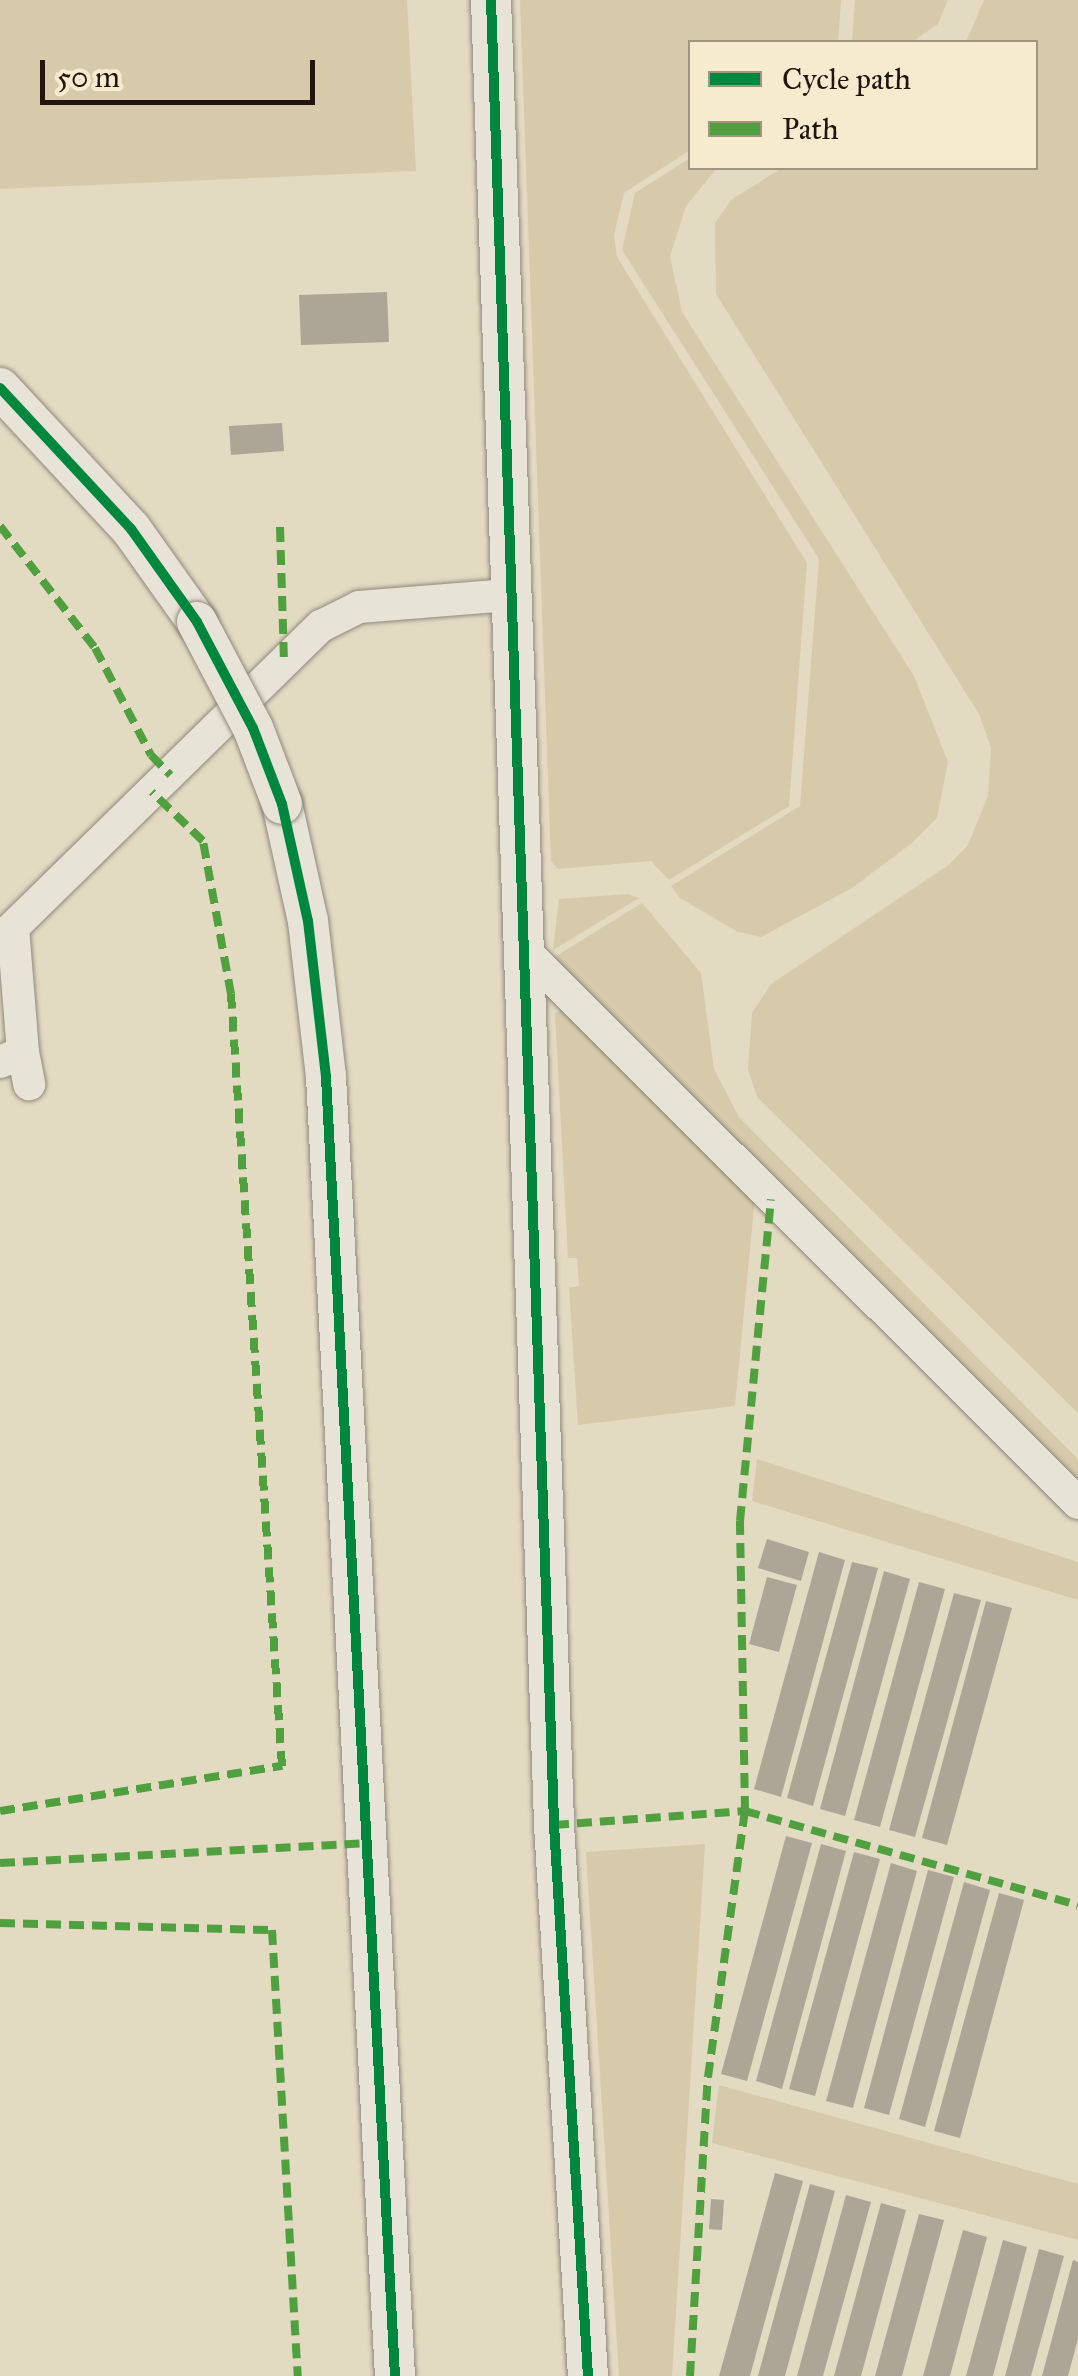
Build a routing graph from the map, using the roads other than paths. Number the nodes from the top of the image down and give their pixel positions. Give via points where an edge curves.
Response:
1 (491, 0) edge
2 (0, 388) edge
3 (508, 594) junction
4 (6, 935) edge
5 (521, 947) junction
6 (18, 1066) edge
7 (1078, 1503) edge
8 (395, 2376) edge
9 (588, 2376) edge

1 - 3 street
2 - 8 street, bridge via 131,530 197,622 253,728 282,804 308,921 326,1077
3 - 4 street via 359,607 321,626
3 - 5 street
4 - 6 street
5 - 7 street
5 - 9 street via 554,1826

